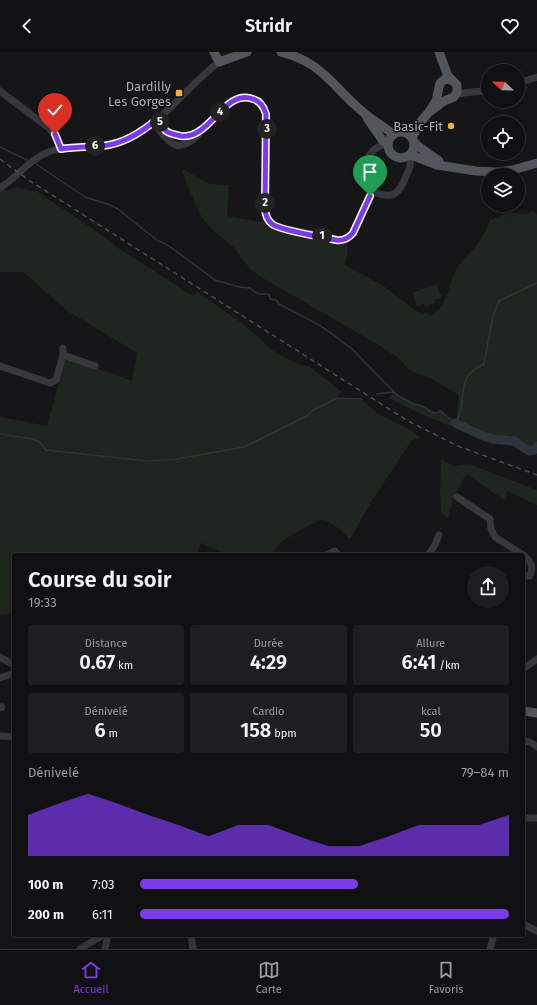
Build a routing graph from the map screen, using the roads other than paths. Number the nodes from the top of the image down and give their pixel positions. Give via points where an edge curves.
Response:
1 (214, 52) edge
2 (247, 52) edge
3 (281, 52) edge
4 (440, 52) edge
5 (219, 62) junction
6 (443, 62) junction
7 (537, 78) edge
8 (442, 80) junction
9 (525, 81) edge
10 (454, 82) junction
11 (0, 91) edge
12 (438, 92) junction
13 (481, 92) edge
14 (477, 93) junction
15 (452, 97) junction
16 (363, 112) junction
17 (429, 112) junction
18 (155, 120) junction
19 (379, 134) junction
20 (393, 134) junction
21 (411, 137) junction
22 (388, 144) junction
23 (376, 148) junction
24 (61, 149) junction
25 (410, 158) junction
26 (537, 163) edge
27 (447, 166) junction
28 (0, 188) edge
29 (373, 191) junction
30 (0, 366) edge
31 (95, 366) dead end
32 (457, 498) dead end
33 (439, 535) dead end
34 (429, 553) edge
35 (520, 553) edge
36 (525, 557) edge
37 (530, 576) edge
38 (0, 657) edge
39 (537, 659) edge
40 (12, 664) edge
41 (525, 668) edge
42 (12, 674) edge
43 (0, 678) edge
44 (525, 711) edge
45 (537, 714) edge
46 (0, 736) edge
47 (12, 737) edge
48 (525, 741) edge
49 (537, 747) edge
50 (525, 818) edge
51 (537, 818) edge
52 (525, 925) edge
53 (537, 931) edge
54 (99, 937) edge
55 (108, 937) edge
56 (191, 937) edge
57 (493, 937) edge
58 (80, 949) edge
59 (105, 949) edge
60 (193, 949) edge
61 (490, 949) edge

1 - 5 main road
2 - 5 main road
3 - 16 main road via 295,55 314,65
4 - 6 main road
5 - 18 street
6 - 8 main road
6 - 10 main road via 448,76
7 - 9 street
8 - 10 main road via 449,79
8 - 12 main road
10 - 14 street
10 - 15 main road via 458,88
11 - 24 street via 49,128 55,134
12 - 15 main road via 442,97
12 - 17 main road
13 - 14 street
14 - 15 street
15 - 17 main road
16 - 19 main road
16 - 20 main road
17 - 21 main road
18 - 24 street via 134,136 117,143
18 - 29 street via 168,141 178,146 188,143 197,136 236,99 251,98 258,102 267,118 265,212 271,222 278,227 336,240 346,239 353,233
19 - 22 main road
19 - 23 street via 380,142
20 - 21 main road via 401,132
20 - 22 main road
21 - 25 main road via 413,151
21 - 27 main road via 427,153
22 - 23 street
22 - 25 main road via 390,153 396,158
23 - 29 street via 362,176 366,188
24 - 28 street via 34,160
25 - 27 main road
25 - 29 street via 403,184 394,194
26 - 27 main road via 498,172
30 - 31 street via 50,383 56,380 63,352
32 - 35 street via 490,519 495,537
33 - 34 street
36 - 37 street via 532,564
38 - 40 street
39 - 41 street
42 - 43 street
44 - 45 main road
46 - 47 street
48 - 49 street
50 - 51 street
52 - 53 street
54 - 58 street
55 - 59 street
56 - 60 street
57 - 61 street

